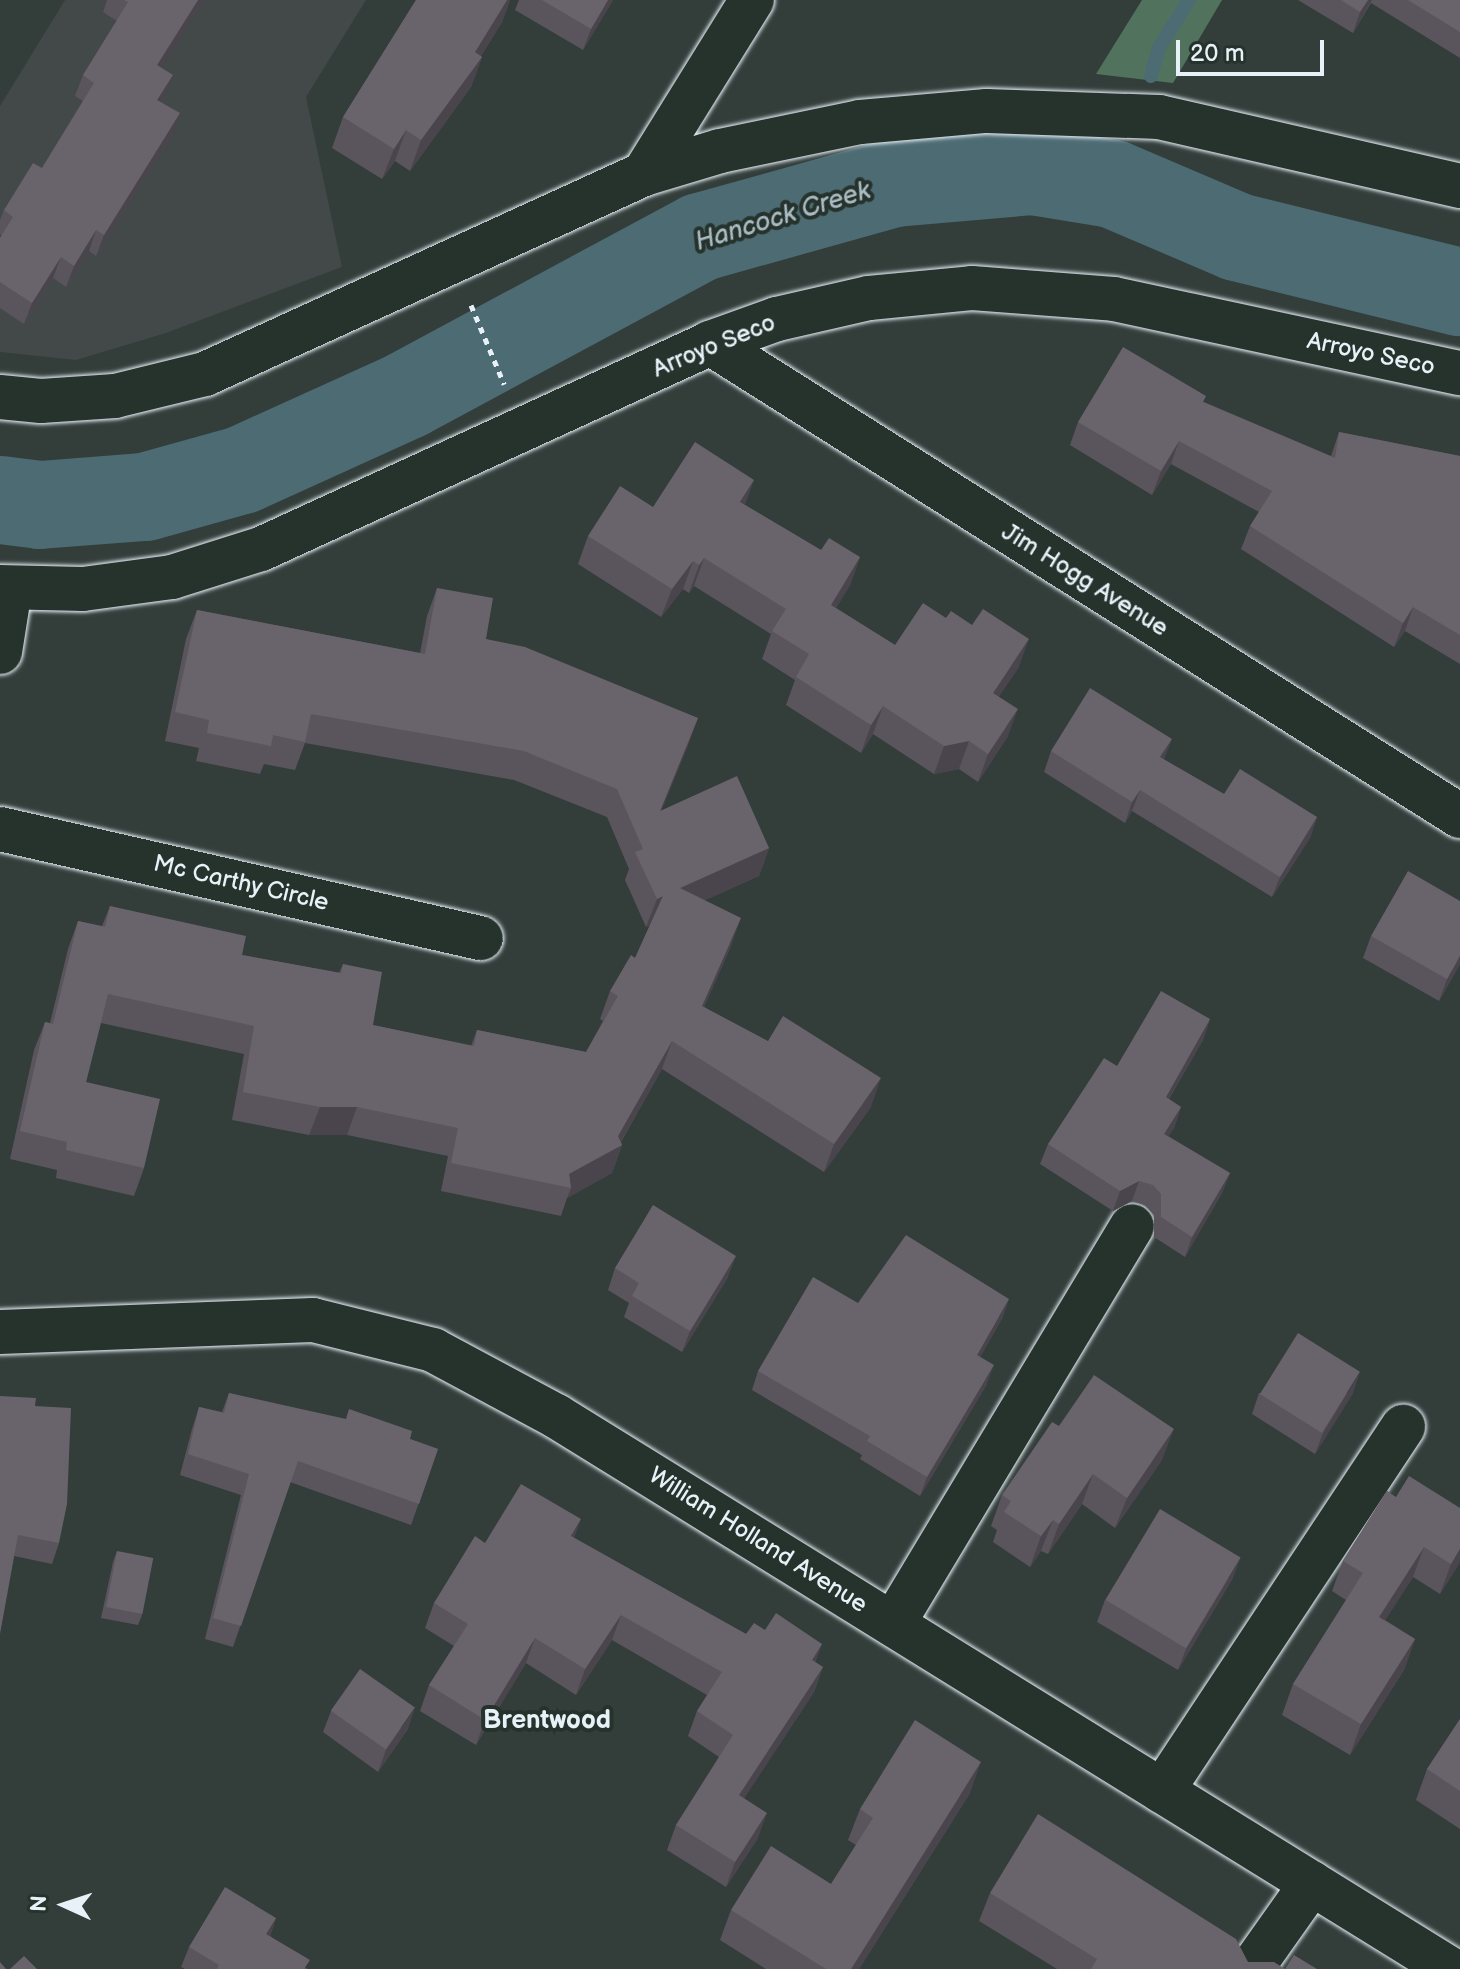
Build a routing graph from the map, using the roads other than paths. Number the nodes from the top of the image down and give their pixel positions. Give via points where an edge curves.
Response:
1 (752, 0) edge
2 (644, 174) junction
3 (1460, 186) edge
4 (710, 343) junction
5 (1460, 373) edge
6 (0, 397) edge
7 (5, 588) edge
8 (0, 652) edge
9 (1460, 816) edge
10 (0, 829) edge
11 (481, 938) dead end
12 (1132, 1226) dead end
13 (0, 1332) edge
14 (1403, 1427) dead end
15 (893, 1624) junction
16 (1162, 1791) junction
17 (1312, 1883) junction
18 (1251, 1969) edge
19 (1450, 1969) edge

1 - 2 street
2 - 3 street via 720,151 860,122 1045,110 1159,117
2 - 6 street via 205,374 115,396
4 - 5 street, Arroyo Seco via 777,319 869,298 972,288 1035,289 1114,299
4 - 7 street, Arroyo Seco via 261,549 172,577 83,589
4 - 9 street, Jim Hogg Avenue
7 - 8 street
10 - 11 street, Mc Carthy Circle
12 - 15 street
13 - 15 street, William Holland Avenue via 313,1320 433,1350 556,1416
14 - 16 street
15 - 16 street, William Holland Avenue
16 - 17 street, William Holland Avenue
17 - 18 street
17 - 19 street, William Holland Avenue

